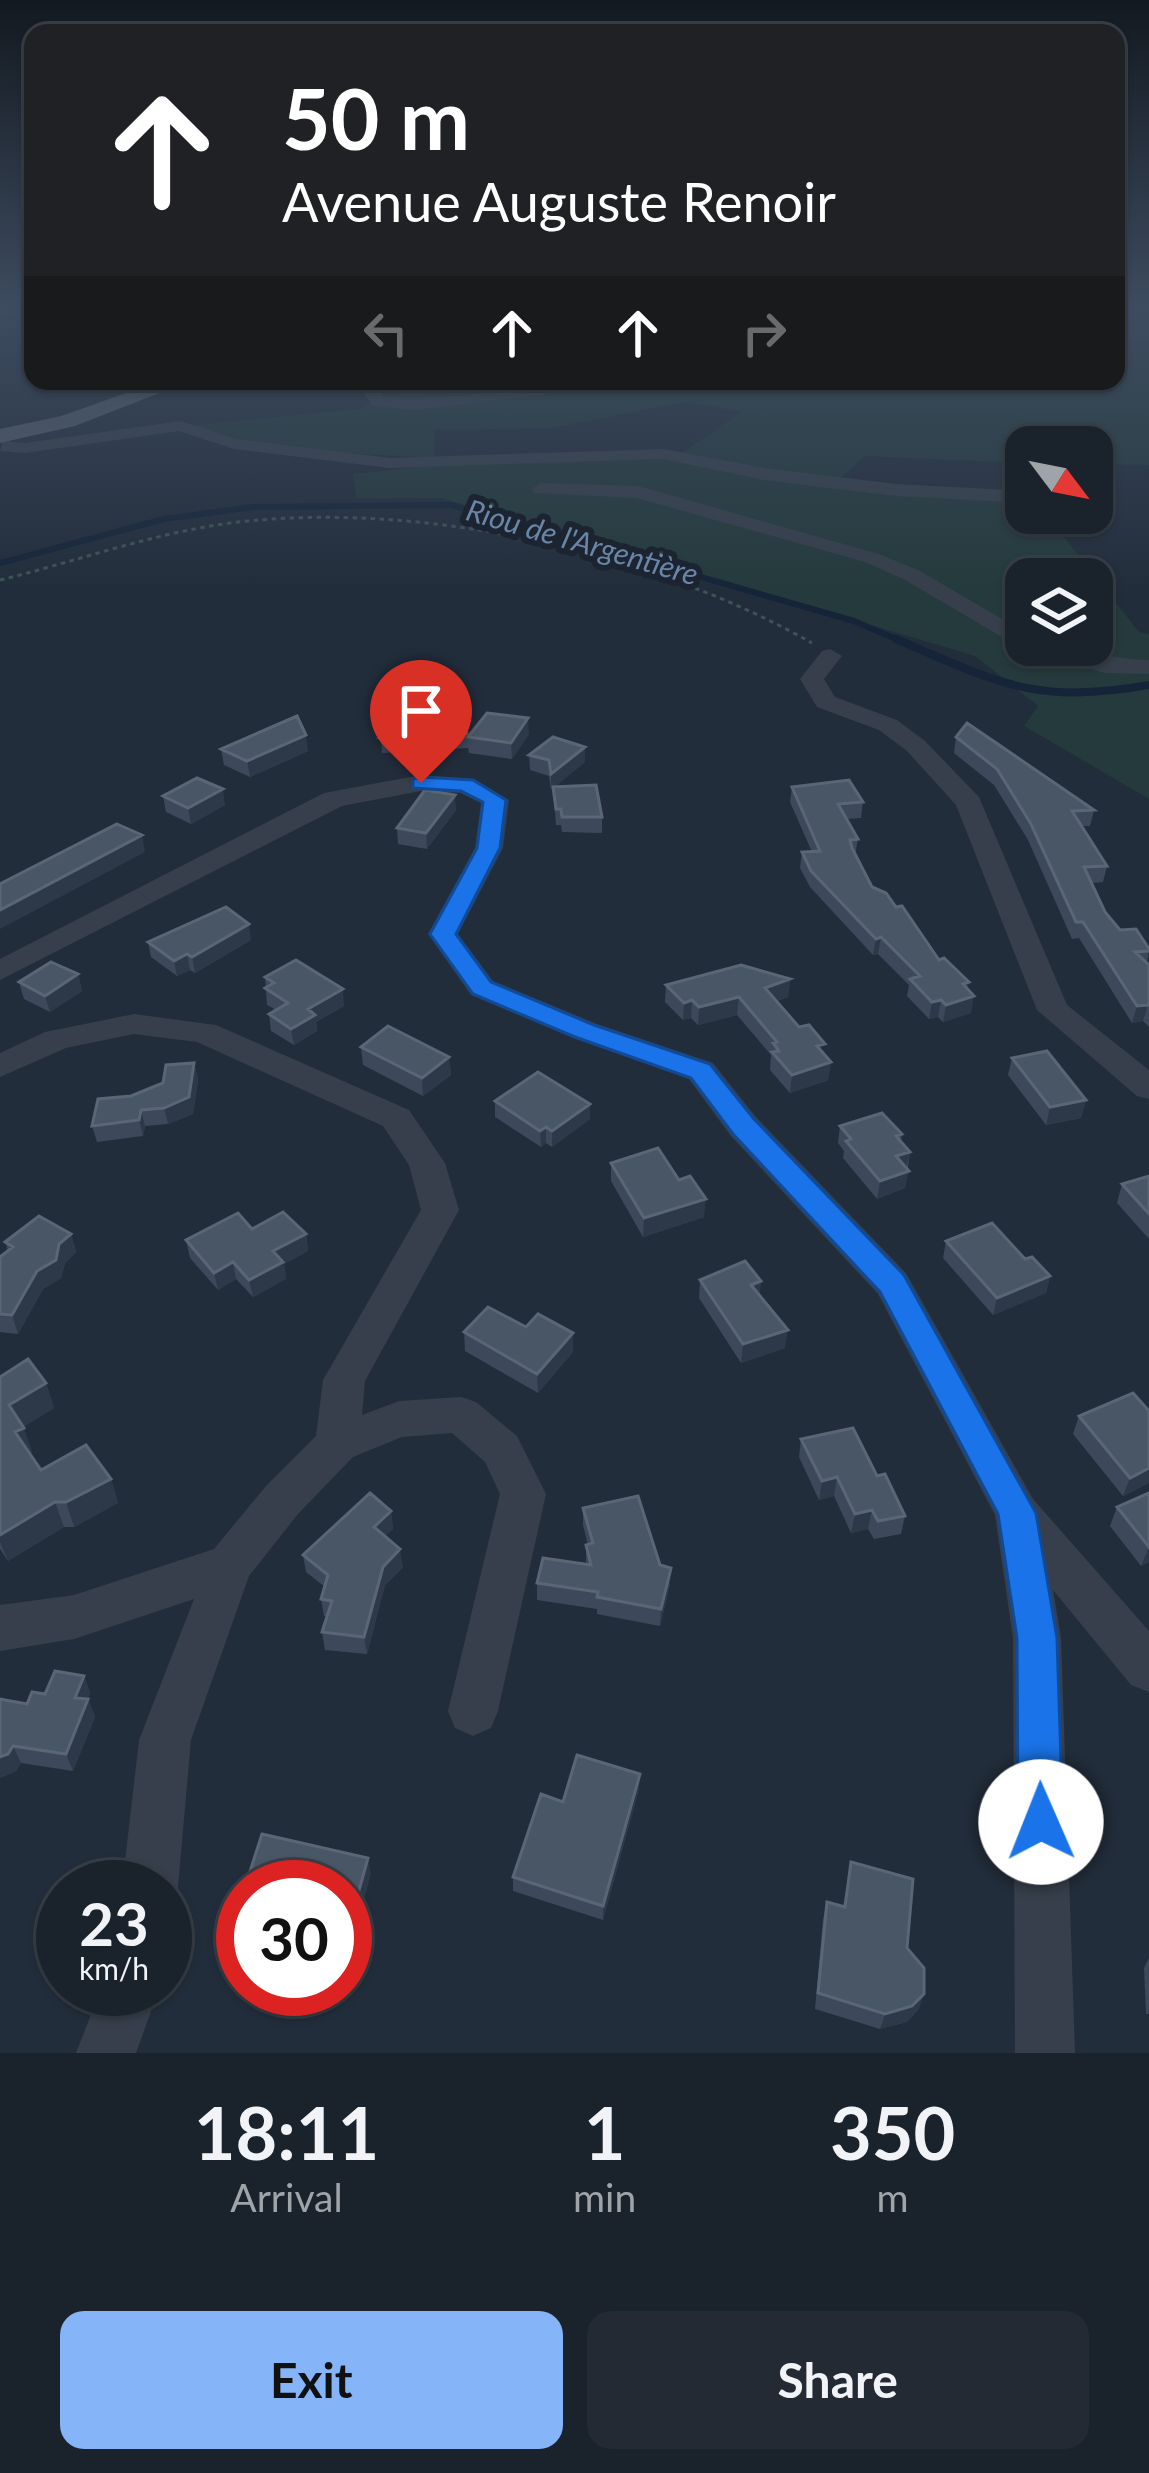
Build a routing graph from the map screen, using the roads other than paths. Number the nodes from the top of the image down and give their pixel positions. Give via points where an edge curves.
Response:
1 (119, 402) edge
2 (379, 402) edge
3 (442, 402) edge
4 (3, 441) edge
5 (542, 489) dead end
6 (1005, 496) edge
7 (1005, 631) edge
8 (830, 656) road end
9 (1113, 665) edge
10 (1149, 668) edge
11 (0, 971) edge
12 (0, 1066) edge
13 (1149, 1088) edge
14 (337, 1444) junction
15 (1017, 1513) junction
16 (230, 1565) junction
17 (0, 1628) edge
18 (1149, 1668) edge
19 (473, 1711) dead end
20 (153, 1860) edge
21 (120, 2016) edge
22 (106, 2053) edge
23 (1046, 2053) edge

1 - 4 main road
2 - 3 street
4 - 6 street via 26,448 180,426 234,444 390,463 664,454 764,474
5 - 7 street via 638,492 872,558 901,567
8 - 13 street via 812,679 826,702 888,725 968,802 1053,1010
9 - 10 street
11 - 15 street via 334,799 465,784 495,800 489,848 443,934 482,988 700,1071 892,1284
12 - 14 street via 57,1039 134,1024 204,1032 396,1118 427,1163 440,1210 344,1380
14 - 16 street
14 - 19 street via 399,1419 461,1415 501,1449 523,1493
15 - 18 street
15 - 23 street via 1037,1638
16 - 17 street via 74,1617
16 - 20 street via 165,1740
21 - 22 street

